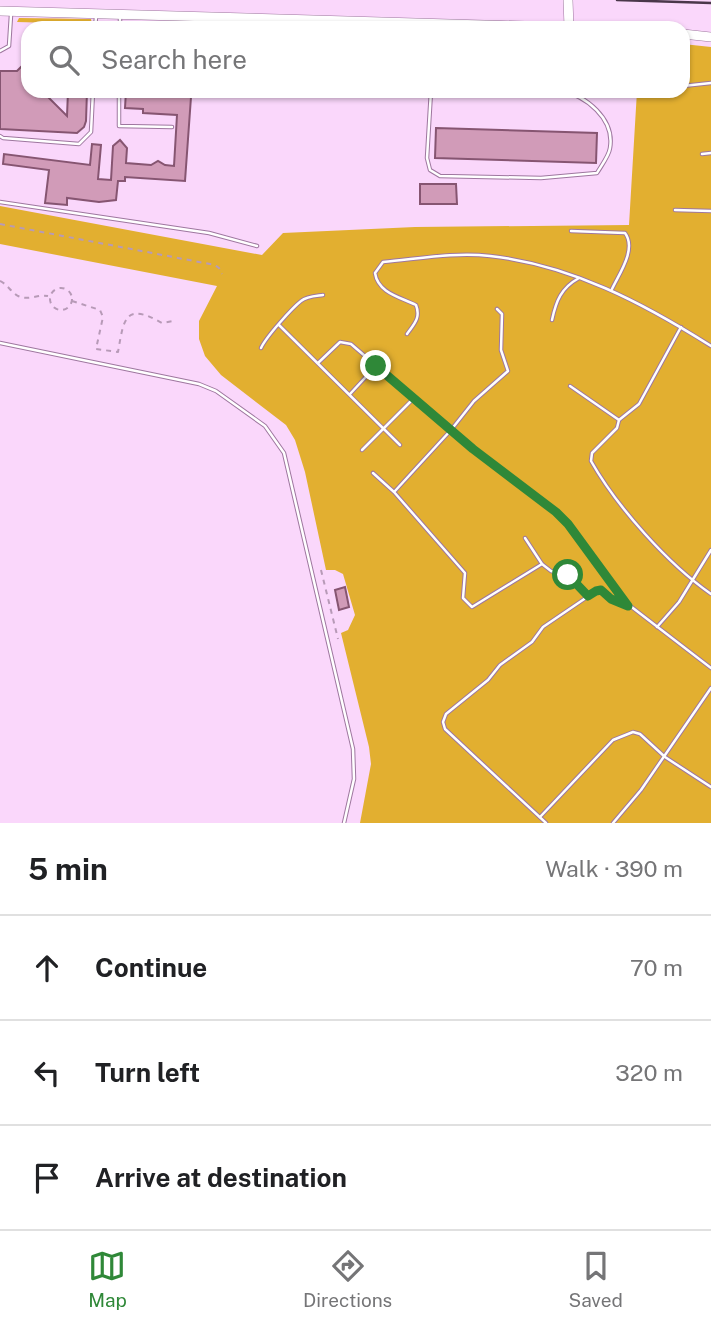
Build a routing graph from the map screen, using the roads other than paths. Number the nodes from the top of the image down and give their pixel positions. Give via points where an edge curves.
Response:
1 (568, 0) edge
2 (0, 11) edge
3 (11, 11) junction
4 (96, 13) junction
5 (121, 14) junction
6 (95, 21) edge
7 (120, 21) edge
8 (303, 21) edge
9 (569, 21) edge
10 (690, 35) edge
11 (711, 37) edge
12 (0, 51) edge
13 (711, 83) edge
14 (690, 85) edge
15 (93, 98) edge
16 (119, 98) edge
17 (431, 98) edge
18 (577, 98) edge
19 (172, 127) dead end
20 (0, 136) edge
21 (711, 153) edge
22 (702, 154) dead end
23 (0, 201) edge
24 (675, 210) dead end
25 (711, 211) edge
26 (571, 231) dead end
27 (257, 246) dead end
28 (579, 278) junction
29 (612, 289) junction
30 (323, 295) dead end
31 (497, 309) dead end
32 (552, 320) dead end
33 (279, 325) junction
34 (681, 327) junction
35 (407, 334) dead end
36 (0, 343) edge
37 (711, 346) edge
38 (261, 348) dead end
39 (318, 363) junction
40 (376, 366) junction
41 (570, 386) dead end
42 (349, 395) junction
43 (414, 398) junction
44 (619, 420) junction
45 (382, 428) junction
46 (451, 430) junction
47 (400, 445) dead end
48 (362, 450) dead end
49 (373, 473) dead end
50 (394, 492) junction
51 (526, 538) dead end
52 (711, 550) edge
53 (542, 564) junction
54 (692, 581) junction
55 (711, 594) edge
56 (588, 596) junction
57 (628, 606) junction
58 (656, 628) junction
59 (711, 668) edge
60 (711, 688) edge
61 (665, 757) junction
62 (711, 787) edge
63 (540, 817) junction
64 (344, 823) edge
65 (546, 823) edge
66 (613, 823) edge

1 - 9 street
2 - 3 street
3 - 4 street
3 - 12 lane via 9,46
4 - 5 street
4 - 6 lane
5 - 7 lane
5 - 8 street
10 - 11 street
13 - 14 lane
15 - 20 lane via 91,132 79,145
16 - 19 lane via 119,126
17 - 18 lane via 430,170 440,176 541,178 597,173 611,149 609,127 596,108
21 - 22 lane
23 - 27 lane via 209,233
24 - 25 lane
26 - 29 lane via 625,233 628,237 630,247
28 - 29 lane
28 - 32 lane via 565,286
28 - 35 lane via 489,256 450,254 383,262 375,274 378,284 418,311
29 - 34 lane
30 - 33 lane via 301,300
31 - 46 lane via 502,314 501,350 508,371 474,401
33 - 38 lane
33 - 39 lane
34 - 37 lane
34 - 44 lane via 639,404
36 - 64 lane via 199,384 265,426 284,453 353,749 354,779
39 - 40 lane via 345,342
39 - 42 lane
40 - 42 lane
40 - 43 lane
41 - 44 lane
42 - 45 lane
43 - 45 lane
43 - 46 lane
44 - 54 lane via 617,428 592,453 591,461 617,503
45 - 47 lane
45 - 48 lane
46 - 50 lane
46 - 57 lane via 562,518
49 - 50 lane
50 - 53 lane via 465,573 463,598 472,607
51 - 53 lane
52 - 54 lane
53 - 56 lane via 568,575
54 - 55 lane
54 - 58 lane
56 - 57 lane via 601,590
56 - 63 lane via 543,627 532,642 446,714 443,722 445,729
57 - 58 lane
58 - 59 lane
60 - 61 lane
61 - 62 lane
61 - 63 lane via 640,734 613,740
61 - 66 lane
63 - 65 lane

